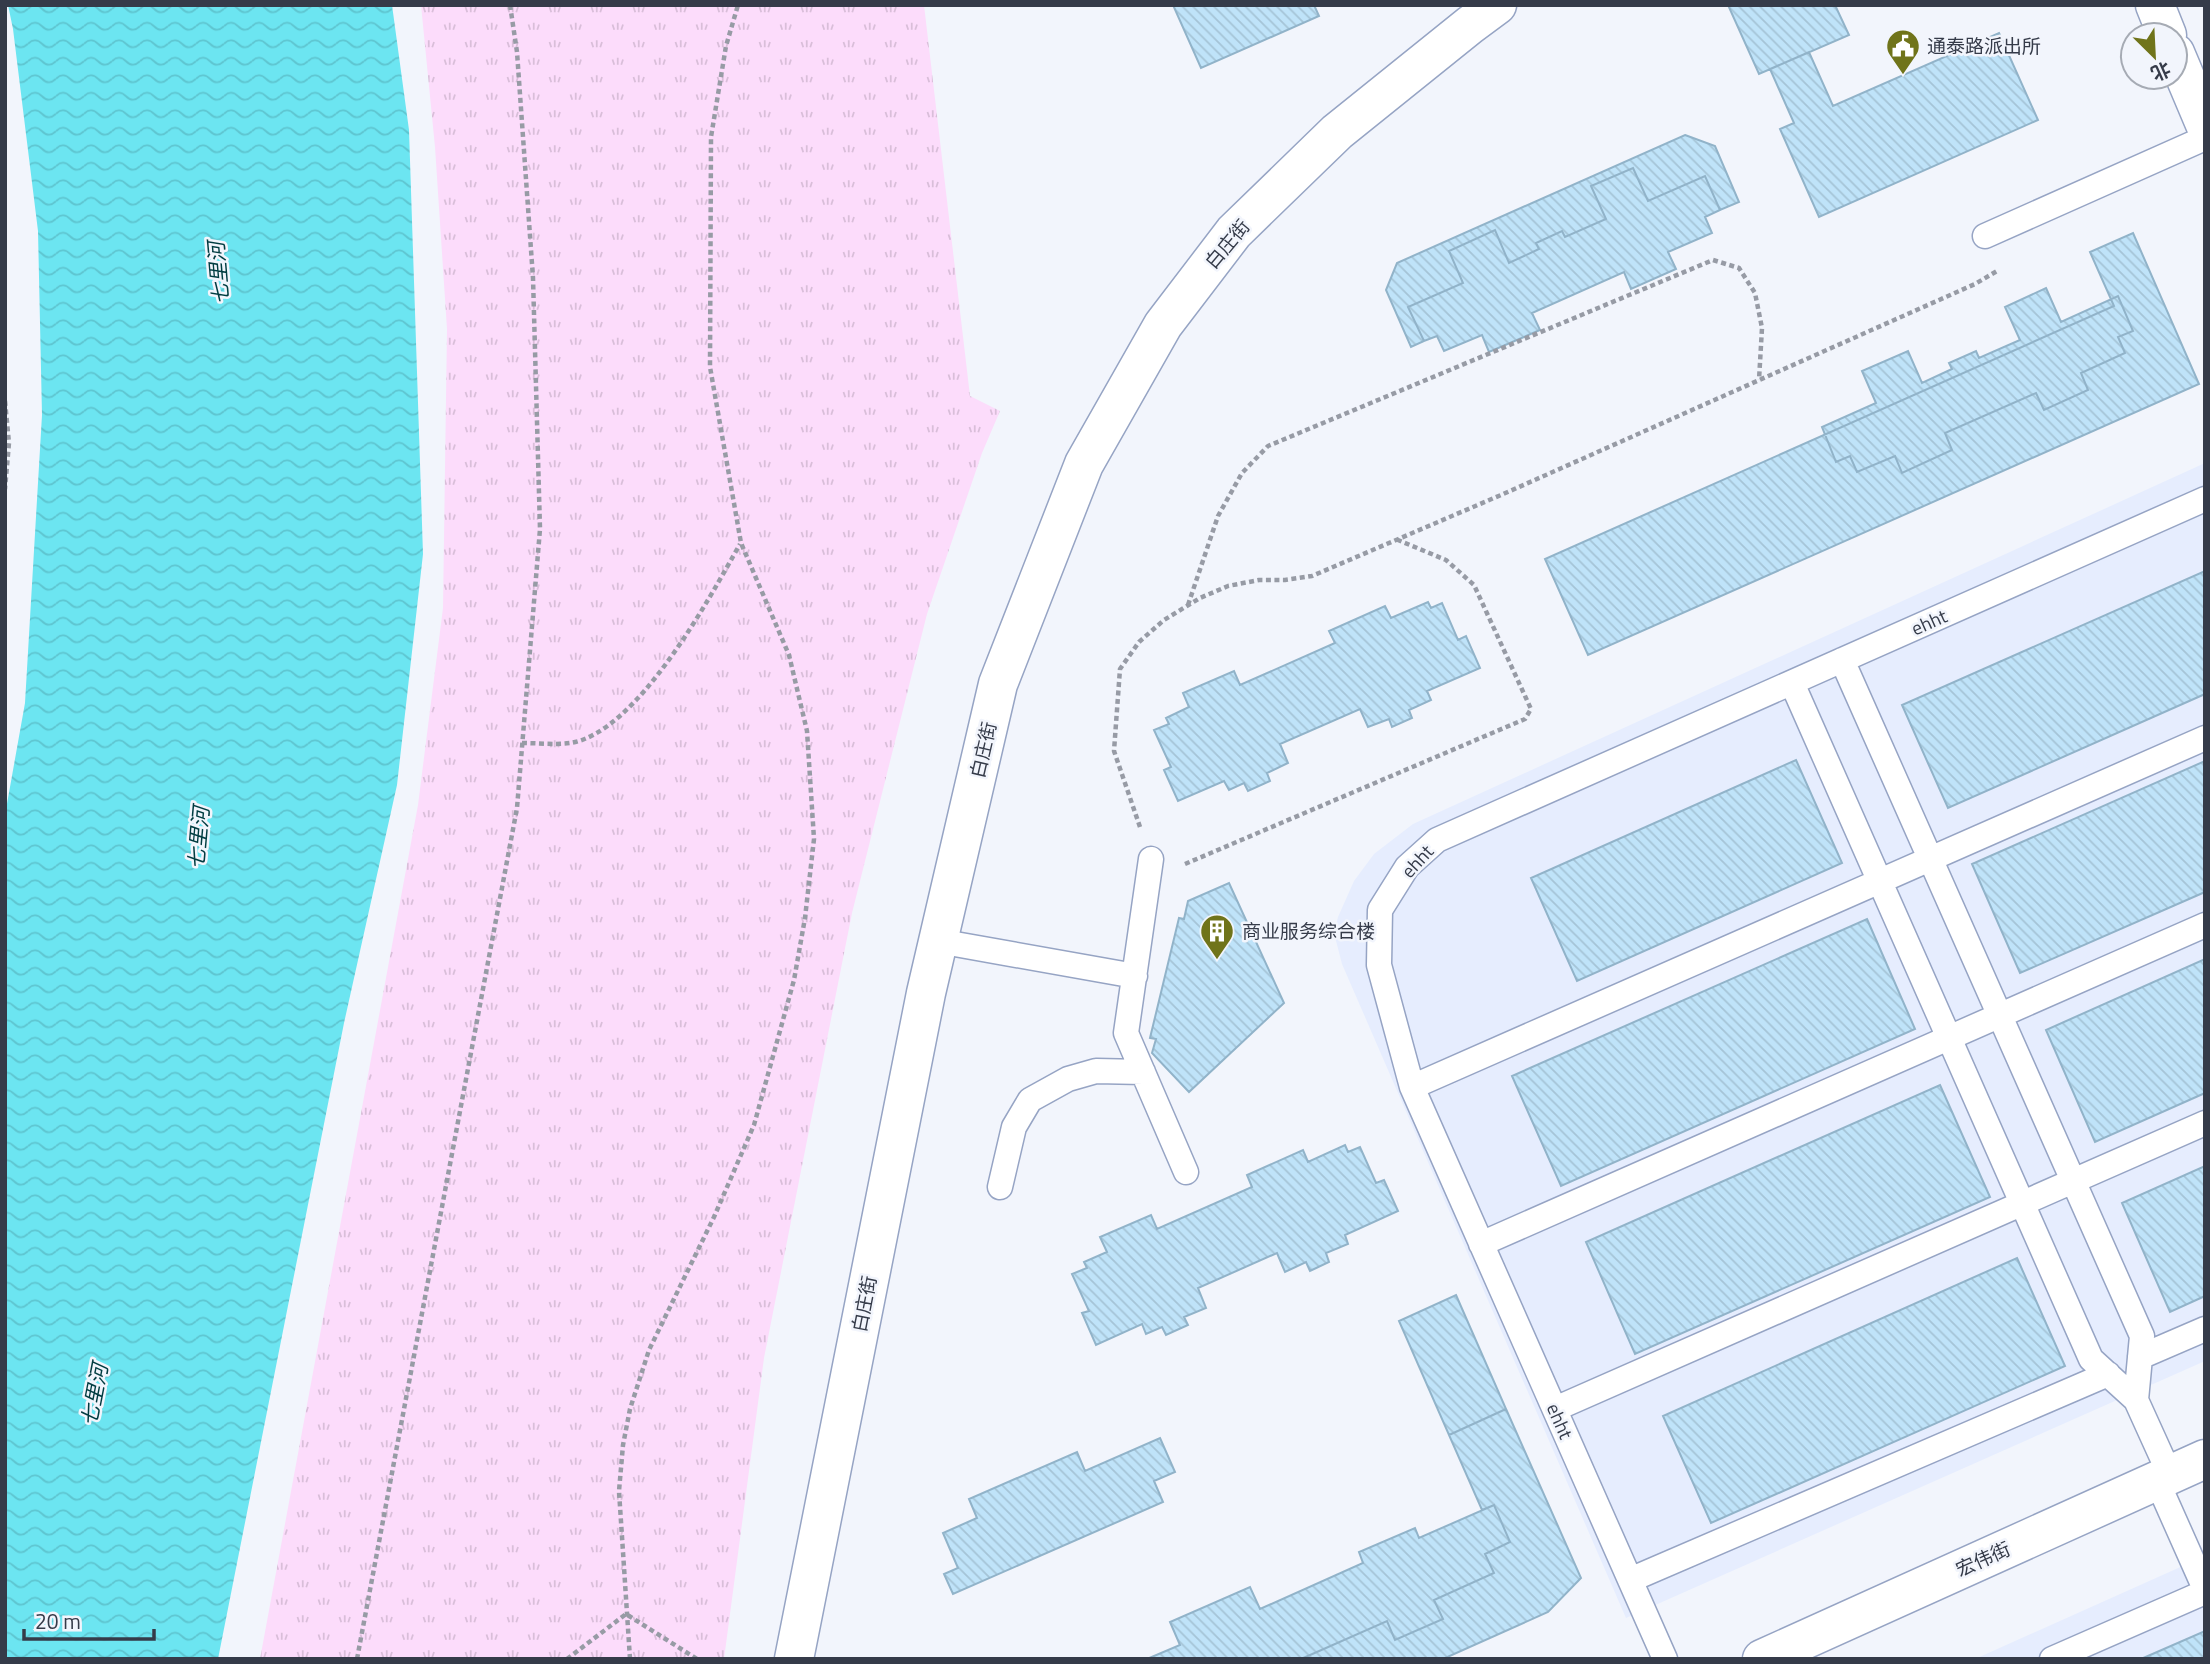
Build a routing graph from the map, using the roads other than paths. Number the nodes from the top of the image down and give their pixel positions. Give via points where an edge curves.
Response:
1 (1486, 9) edge
2 (2189, 86) edge
3 (2205, 124) edge
4 (2205, 138) edge
5 (1985, 236) dead end
6 (2205, 499) edge
7 (1842, 660) junction
8 (1792, 683) junction
9 (2205, 738) edge
10 (1931, 860) junction
11 (1150, 869) road end
12 (1880, 882) junction
13 (2205, 925) edge
14 (938, 941) junction
15 (1135, 976) junction
16 (2000, 1016) junction
17 (1950, 1039) junction
18 (1143, 1072) junction
19 (1412, 1087) junction
20 (2205, 1123) edge
21 (1185, 1172) dead end
22 (2073, 1181) junction
23 (1000, 1186) dead end
24 (2022, 1204) junction
25 (1481, 1244) junction
26 (2205, 1329) edge
27 (2140, 1357) junction
28 (2108, 1374) junction
29 (2136, 1400) junction
30 (1555, 1409) junction
31 (2205, 1459) edge
32 (2163, 1478) junction
33 (1630, 1580) junction
34 (2205, 1590) edge
35 (794, 1659) edge
36 (1665, 1659) edge
37 (1762, 1659) edge
38 (2052, 1659) edge

1 - 14 street, 白庄街 via 1328,141 1234,232 1163,325 1084,464 998,684
2 - 3 street
4 - 5 lane
6 - 7 lane, ehht
7 - 8 lane, ehht
7 - 10 lane
8 - 12 lane
8 - 19 lane, ehht via 1437,840 1407,867 1380,910 1379,965
9 - 10 lane
10 - 12 lane
10 - 16 lane
11 - 15 lane
12 - 17 lane
12 - 19 lane
13 - 16 lane
14 - 15 lane
14 - 35 street, 白庄街
15 - 18 lane via 1126,1033
16 - 17 lane
16 - 22 lane
17 - 24 lane
17 - 25 lane
18 - 21 lane
18 - 23 lane via 1096,1071 1068,1079 1030,1100 1014,1127
19 - 25 lane, ehht
20 - 22 lane
22 - 24 lane
22 - 27 lane via 2142,1336
24 - 28 lane via 2091,1359
24 - 30 lane
25 - 30 lane, ehht
26 - 27 lane
27 - 29 lane
28 - 29 lane
28 - 33 lane
29 - 32 lane
30 - 33 lane, ehht
31 - 32 street, 宏伟街
32 - 34 lane
32 - 37 street, 宏伟街
33 - 36 lane, ehht
34 - 38 lane

